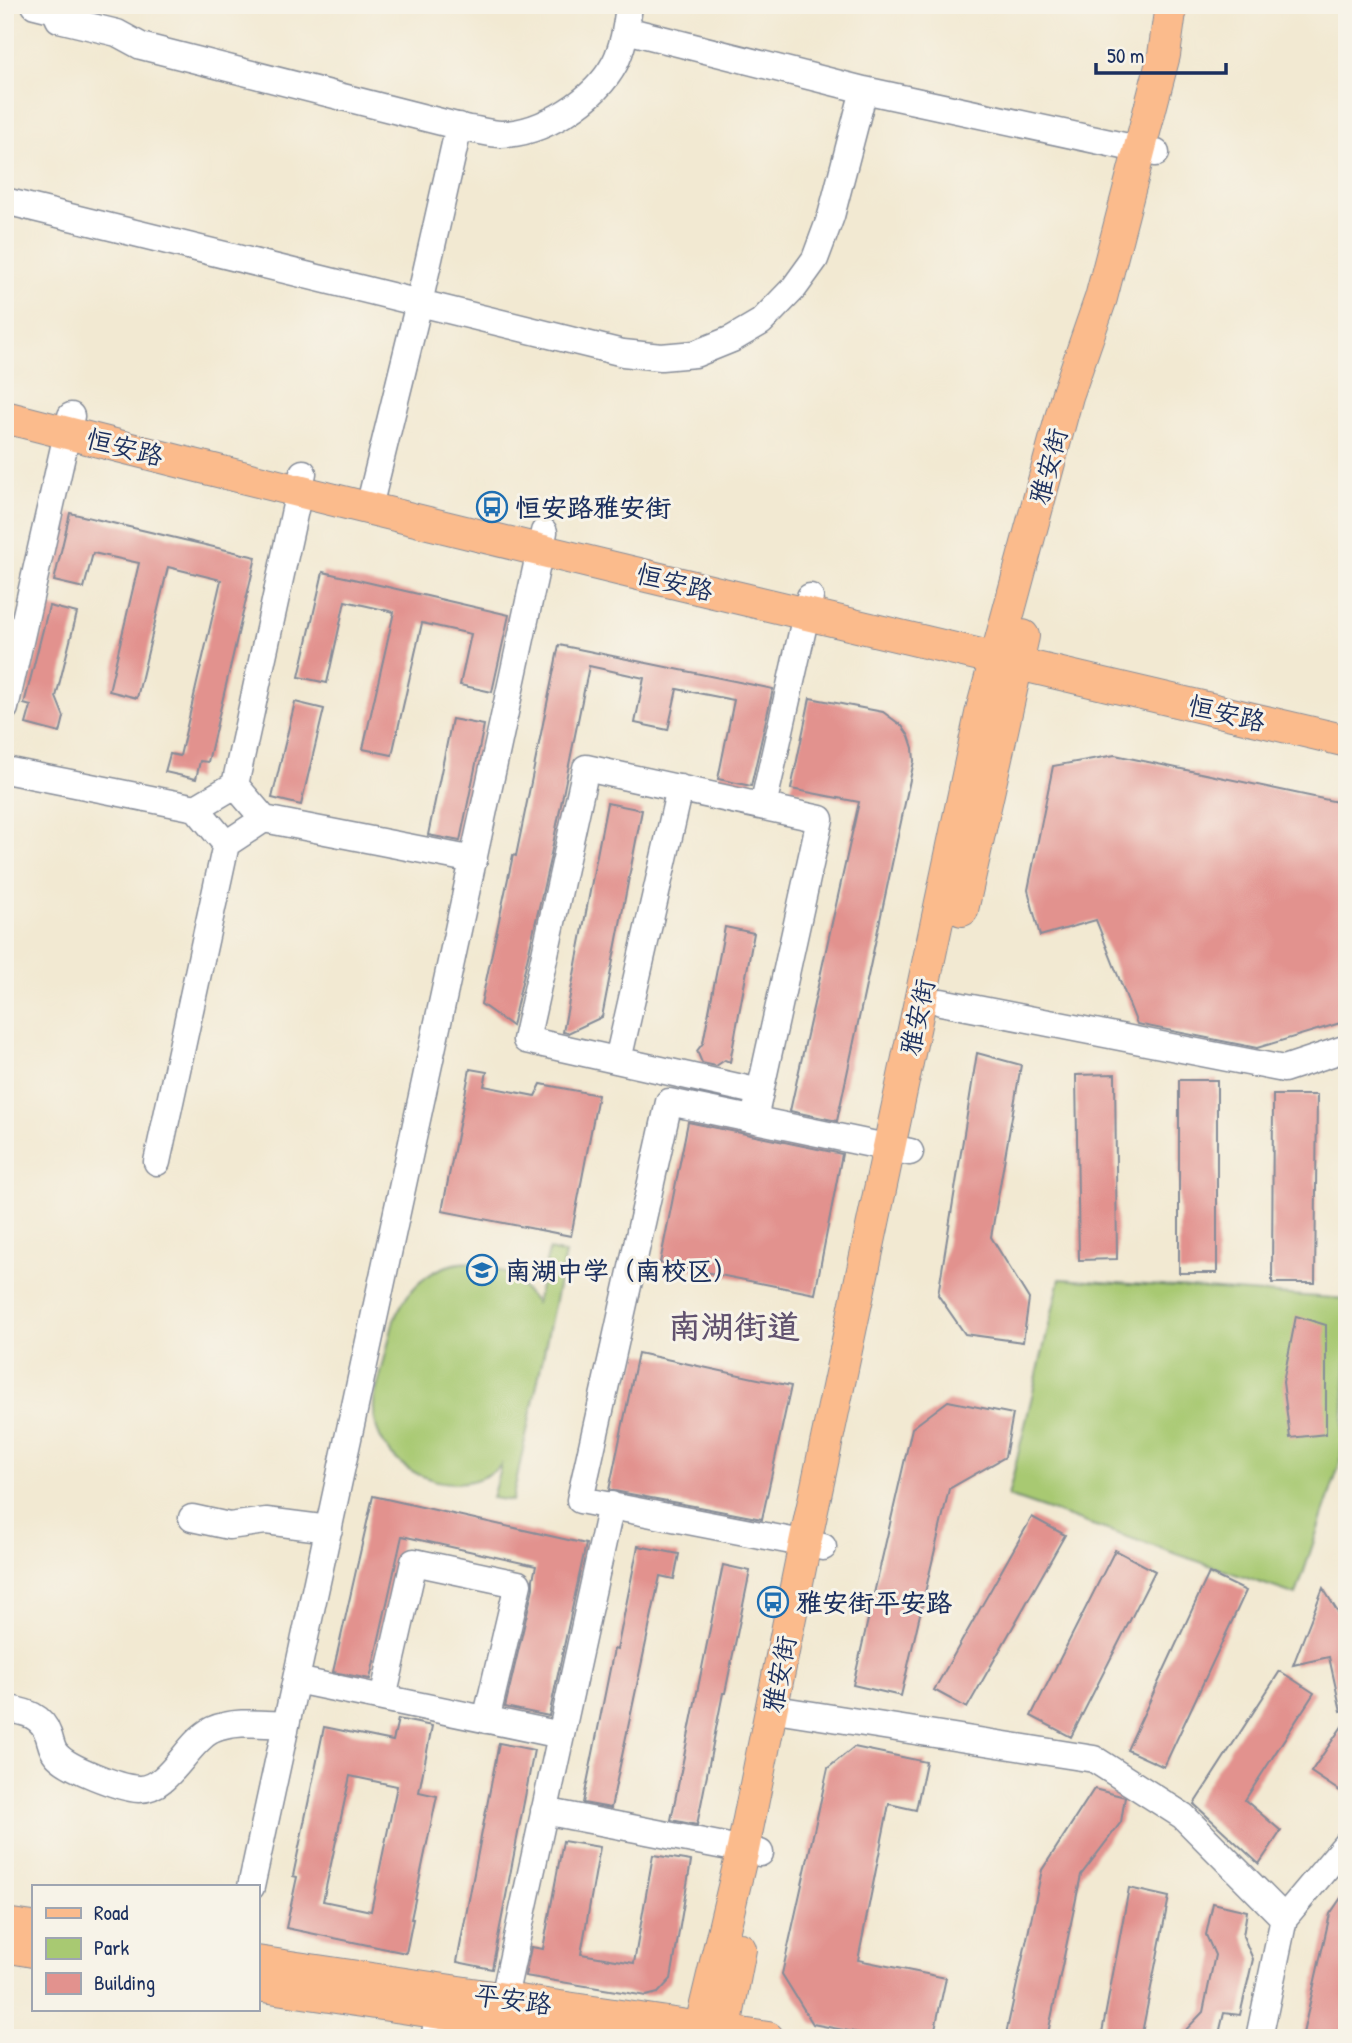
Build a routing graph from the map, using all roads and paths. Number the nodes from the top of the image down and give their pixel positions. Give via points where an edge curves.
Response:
1 (35, 5) edge
2 (1171, 5) edge
3 (1188, 5) edge
4 (628, 18) edge
5 (864, 90) junction
6 (459, 126) junction
7 (1148, 151) junction
8 (5, 201) edge
9 (419, 303) junction
10 (5, 397) edge
11 (5, 417) edge
12 (69, 424) junction
13 (301, 482) junction
14 (371, 499) junction
15 (542, 541) junction
16 (808, 606) junction
17 (1009, 651) junction
18 (6, 698) edge
19 (1347, 721) edge
20 (1347, 741) edge
21 (5, 770) edge
22 (235, 785) junction
23 (680, 788) junction
24 (763, 806) junction
25 (196, 808) junction
26 (264, 819) junction
27 (226, 844) junction
28 (474, 860) junction
29 (941, 1002) junction
30 (1347, 1048) edge
31 (618, 1060) junction
32 (760, 1092) junction
33 (754, 1119) junction
34 (899, 1150) junction
35 (157, 1162) dead end
36 (611, 1505) junction
37 (192, 1518) dead end
38 (329, 1529) junction
39 (814, 1545) junction
40 (296, 1680) junction
41 (383, 1698) junction
42 (5, 1708) edge
43 (788, 1711) junction
44 (486, 1720) junction
45 (286, 1725) junction
46 (561, 1735) junction
47 (544, 1811) junction
48 (751, 1851) junction
49 (1343, 1853) edge
50 (251, 1885) edge
51 (1284, 1918) junction
52 (5, 1924) edge
53 (32, 1928) edge
54 (5, 1946) edge
55 (32, 1951) edge
56 (259, 1962) edge
57 (259, 1985) edge
58 (502, 2010) junction
59 (436, 2025) edge
60 (711, 2033) edge
61 (606, 2038) edge
62 (768, 2038) edge
63 (1259, 2038) edge

1 - 6 street via 55,10 59,19 117,33 141,46
2 - 7 main road, 雅安街
3 - 7 main road, 雅安街 via 1181,56
4 - 5 street
4 - 6 street via 615,63 596,88 563,116 502,134
5 - 7 street
5 - 9 street via 815,259 761,322 733,339 695,354 623,353
6 - 9 street
7 - 17 main road, 雅安街 via 1123,284
8 - 9 street
9 - 14 street
10 - 12 main road, 恒安路
11 - 12 main road, 恒安路
12 - 13 main road, 恒安路
12 - 18 street
13 - 14 main road, 恒安路
13 - 22 street
14 - 15 main road, 恒安路
15 - 16 main road, 恒安路
15 - 28 street
16 - 17 main road, 恒安路
16 - 24 street
17 - 19 main road, 恒安路
17 - 20 main road, 恒安路
17 - 29 main road, 雅安街
17 - 34 main road, 雅安街 via 981,714
21 - 25 street
22 - 25 street
22 - 26 street
23 - 24 street
23 - 31 street
23 - 31 street via 586,768 526,1040
24 - 32 street via 820,819
25 - 27 street
26 - 27 street
26 - 28 street
27 - 35 street
28 - 38 street
29 - 30 street via 1284,1069
29 - 34 main road, 雅安街
31 - 32 street
32 - 33 street
33 - 34 street
33 - 36 street via 669,1102 580,1500
34 - 39 main road, 雅安街 via 871,1314
36 - 39 street
36 - 46 street
37 - 38 street via 229,1526 266,1521
38 - 40 street
39 - 43 main road, 雅安街
39 - 48 main road, 雅安街
40 - 41 street
40 - 45 street
41 - 44 street
41 - 44 street via 414,1562 517,1584
42 - 45 street via 34,1714 61,1760 101,1779 139,1789 166,1776 210,1731 238,1723
43 - 48 main road, 雅安街
43 - 51 street via 1094,1759 1183,1816
44 - 46 street
45 - 50 street
46 - 47 street
47 - 48 street
47 - 58 street
48 - 60 main road, 雅安街
49 - 51 street
51 - 63 street
52 - 53 main road
54 - 55 main road
56 - 58 main road, 平安路
57 - 59 main road, 平安路
58 - 59 main road, 平安路
58 - 60 main road, 平安路
58 - 61 main road, 平安路
60 - 62 main road, 平安路

